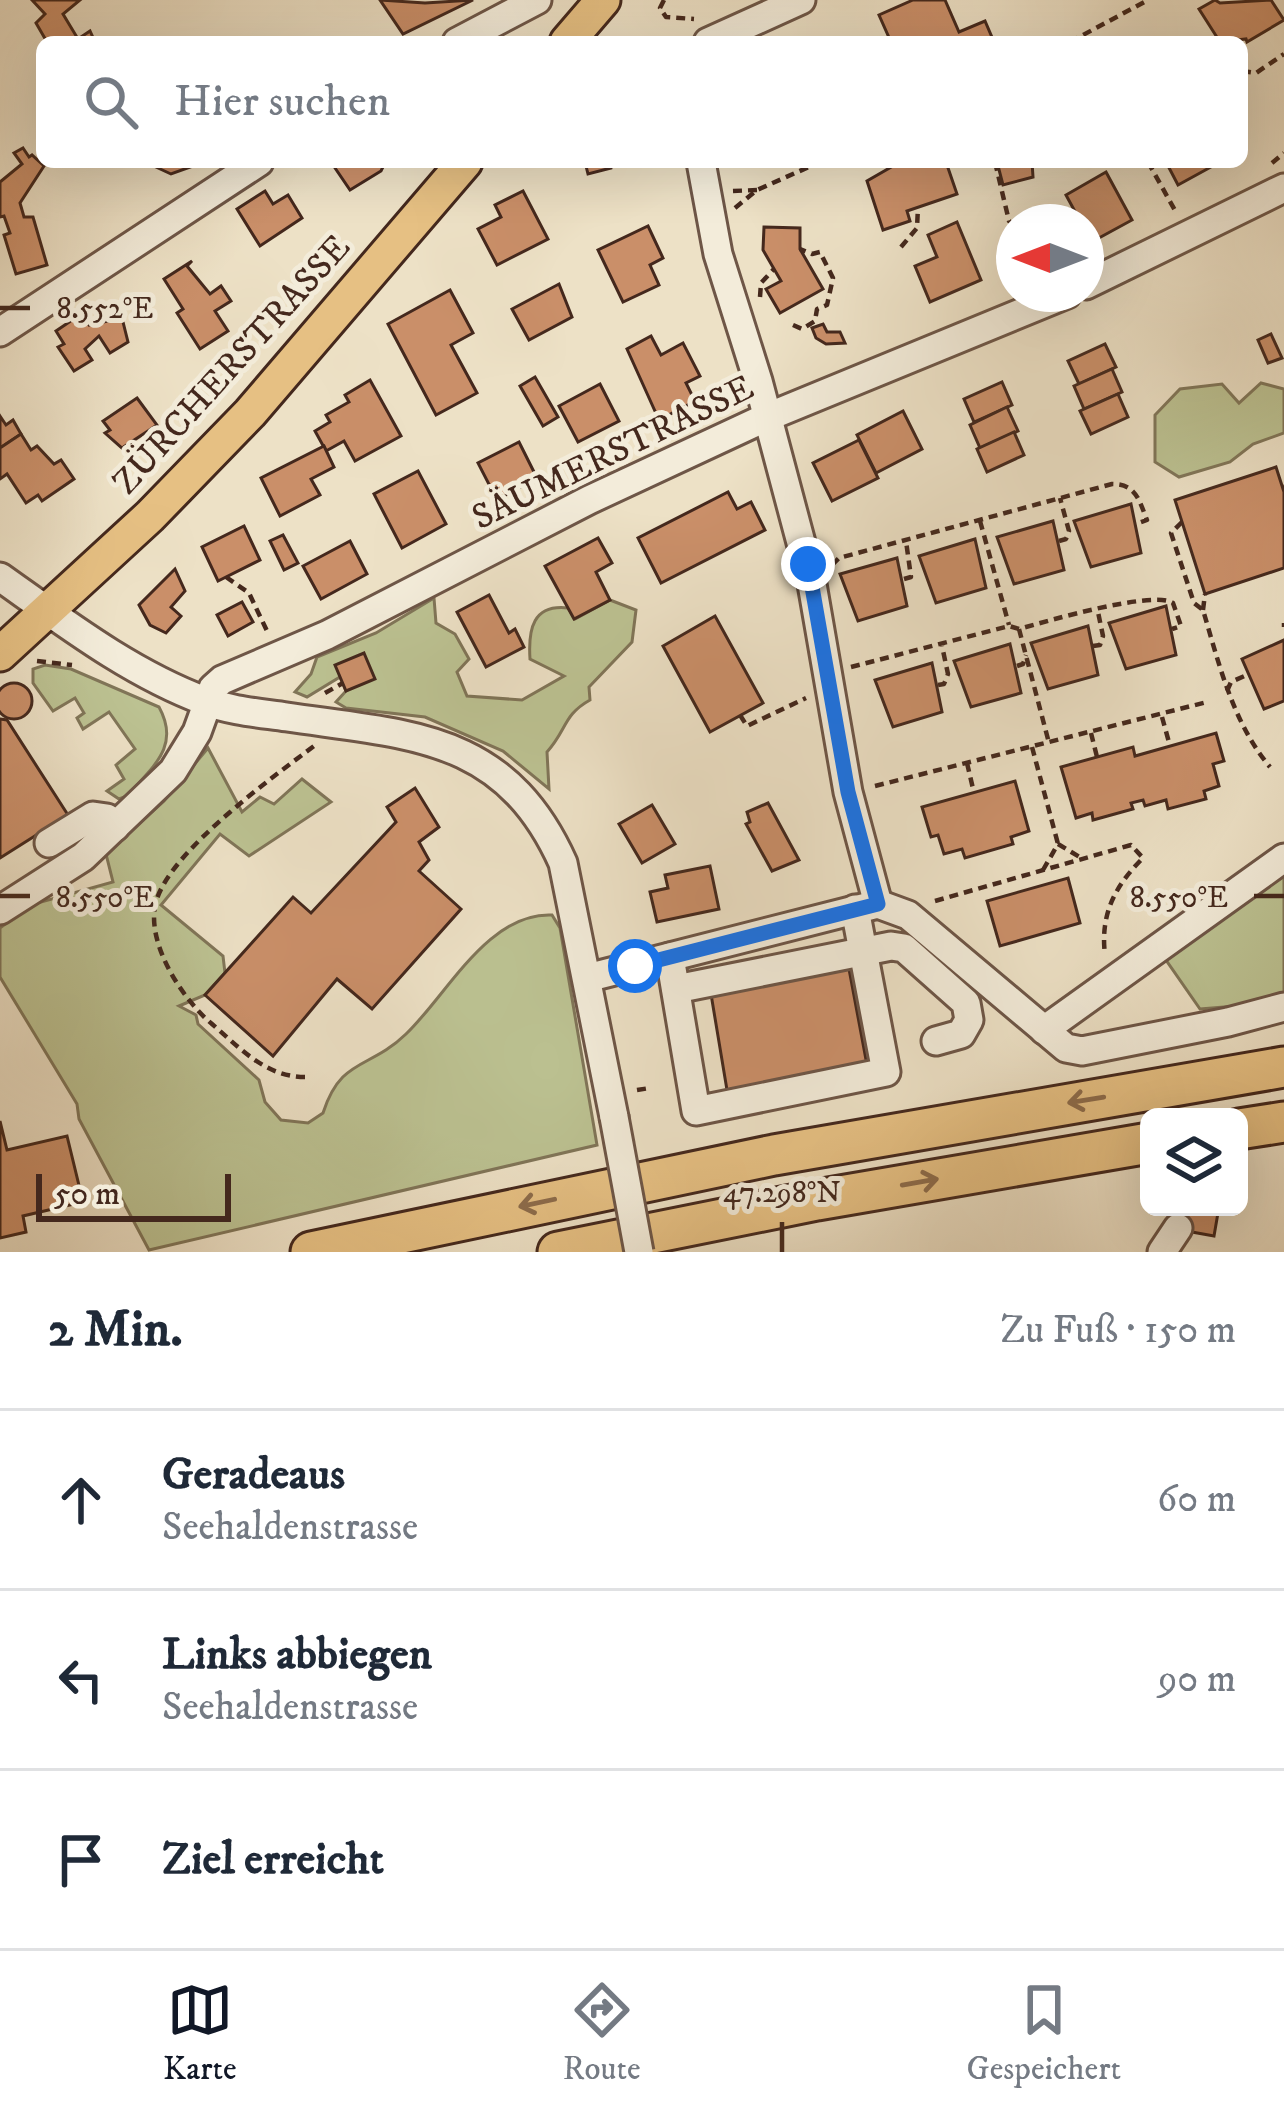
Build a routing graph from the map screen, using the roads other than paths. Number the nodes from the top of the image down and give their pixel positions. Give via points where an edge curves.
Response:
1 (537, 0) edge
2 (603, 0) edge
3 (801, 0) edge
4 (704, 30) edge
5 (468, 36) edge
6 (572, 36) edge
7 (250, 168) edge
8 (460, 168) edge
9 (702, 168) edge
10 (1284, 188) edge
11 (1104, 277) edge
12 (1022, 312) edge
13 (0, 332) edge
14 (765, 418) junction
15 (0, 578) edge
16 (46, 610) junction
17 (0, 627) edge
18 (12, 659) edge
19 (208, 703) junction
20 (115, 827) junction
21 (50, 843) dead end
22 (1284, 858) edge
23 (867, 906) junction
24 (0, 910) edge
25 (863, 952) junction
26 (670, 957) junction
27 (587, 978) junction
28 (676, 988) junction
29 (1284, 1007) edge
30 (1044, 1030) junction
31 (935, 1041) dead end
32 (1284, 1067) edge
33 (1284, 1122) edge
34 (1248, 1128) edge
35 (1140, 1145) edge
36 (310, 1252) edge
37 (558, 1252) edge
38 (639, 1252) edge

1 - 5 street
2 - 6 main road
3 - 4 street via 743,25
7 - 13 street
8 - 16 main road, ZÜRCHERSTRASSE via 250,413
9 - 14 street
10 - 11 street
12 - 14 street, SÄUMERSTRASSE
14 - 19 street, SÄUMERSTRASSE via 222,680
14 - 23 street via 808,564
15 - 16 street
16 - 17 main road, ZÜRCHERSTRASSE
16 - 18 main road, ZÜRCHERSTRASSE
16 - 19 street via 152,678
19 - 20 street via 173,772
19 - 27 street via 407,734 497,772 546,825 563,863
20 - 21 street via 93,816
20 - 24 street
22 - 30 street
23 - 25 street
23 - 26 street
23 - 30 street via 908,915
25 - 28 street
25 - 28 street via 886,1072 696,1111
25 - 31 street via 904,948 966,1003 961,1034
26 - 27 street
26 - 28 street
27 - 38 street, bridge
29 - 30 street via 1082,1051
32 -> 36 highway via 774,1155
33 - 34 highway
37 -> 35 highway

